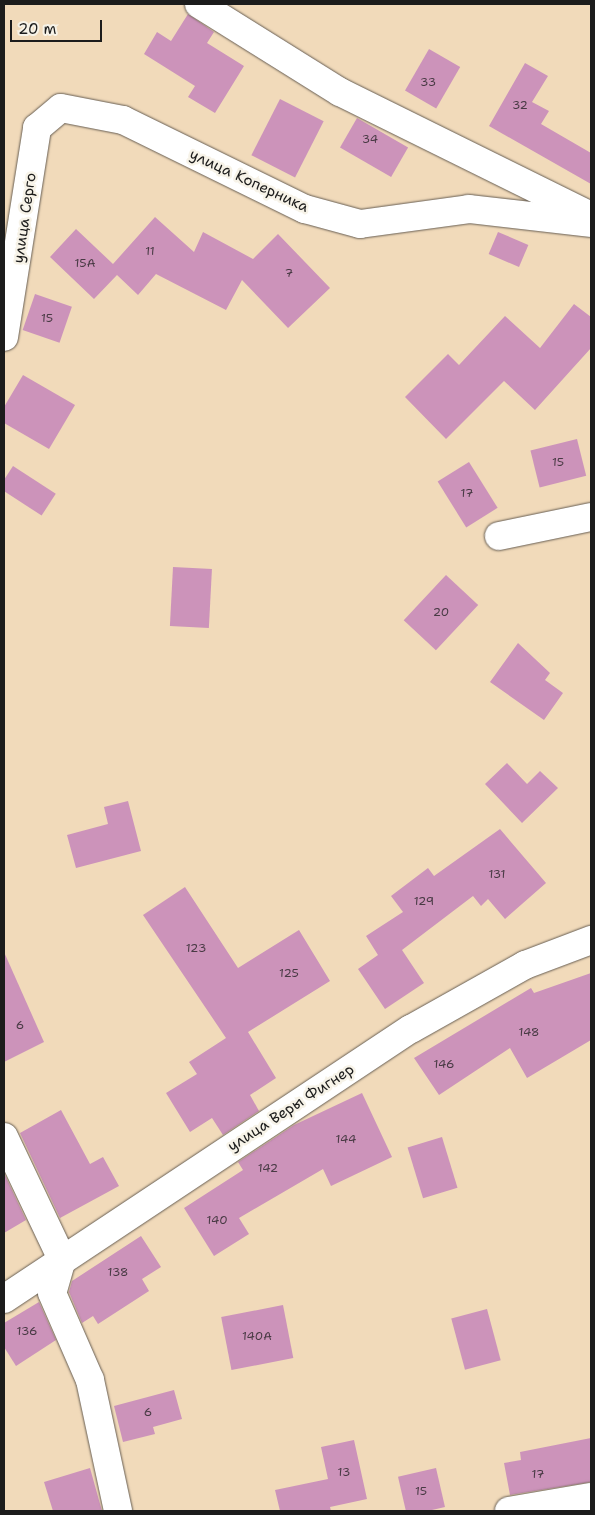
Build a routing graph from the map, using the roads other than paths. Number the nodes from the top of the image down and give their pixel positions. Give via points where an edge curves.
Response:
1 (200, 4) edge
2 (61, 108) joint
3 (591, 216) edge
4 (591, 223) edge
5 (4, 337) edge
6 (591, 517) edge
7 (499, 536) dead end
8 (591, 940) edge
9 (4, 1137) edge
10 (62, 1259) junction
11 (4, 1299) edge
12 (591, 1497) edge
13 (118, 1511) edge
14 (509, 1511) edge

1 - 3 street via 340,92
2 - 4 street, улица Коперника via 124,120 305,209 360,224 469,208
2 - 5 street, улица Серго via 37,128
6 - 7 street
8 - 10 street, улица Веры Фигнер via 525,965 411,1029
9 - 10 street
10 - 11 street, улица Веры Фигнер
10 - 13 street via 52,1293 90,1380
12 - 14 street

